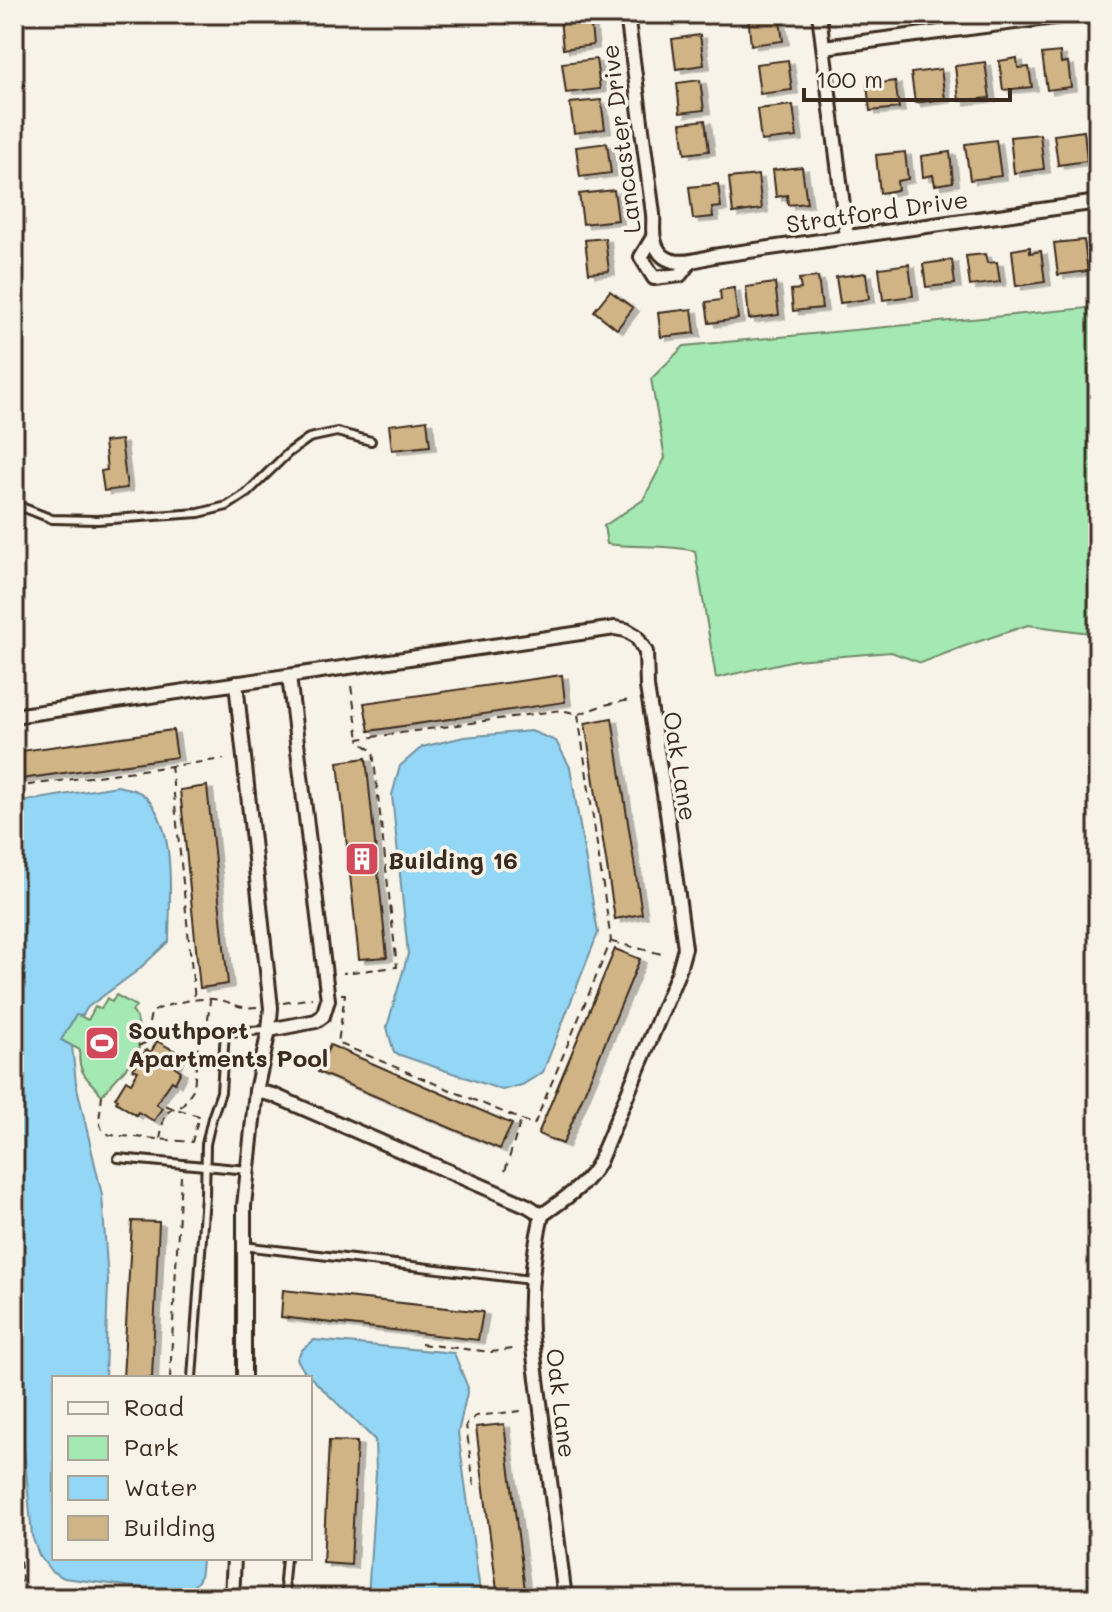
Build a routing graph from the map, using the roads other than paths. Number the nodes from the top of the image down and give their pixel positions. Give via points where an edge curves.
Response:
1 (627, 14) edge
2 (819, 14) edge
3 (1077, 14) edge
4 (824, 47) junction
5 (1098, 202) edge
6 (653, 237) junction
7 (847, 237) junction
8 (664, 256) joint
9 (690, 262) junction
10 (371, 441) dead end
11 (14, 504) edge
12 (289, 676) junction
13 (236, 683) junction
14 (14, 716) edge
15 (269, 1030) junction
16 (256, 1091) junction
17 (118, 1158) dead end
18 (205, 1166) junction
19 (248, 1170) junction
20 (542, 1215) junction
21 (243, 1246) junction
22 (531, 1280) junction
23 (192, 1376) edge
24 (244, 1376) edge
25 (234, 1560) edge
26 (286, 1560) edge
27 (232, 1598) edge
28 (286, 1598) edge
29 (565, 1598) edge

1 - 6 street, Lancaster Drive
2 - 4 street
3 - 4 street
4 - 7 street
5 - 7 street, Stratford Drive
6 - 8 street, Lancaster Drive
6 - 9 street via 641,257 654,278 680,275
7 - 9 street, Stratford Drive
8 - 9 street, Stratford Drive
10 - 11 lane via 337,432 309,438 247,493 227,506 199,513 52,519
12 - 13 street, Oak Lane
12 - 15 street via 328,1000 316,1021
12 - 20 street, Oak Lane via 615,628 636,636 646,652 683,959 594,1172
13 - 14 street, Oak Lane
13 - 15 street
15 - 16 street
15 - 18 lane via 225,1032 221,1092
16 - 19 street
16 - 20 street
17 - 18 lane
18 - 19 lane
18 - 23 lane
19 - 21 street
20 - 22 street, Oak Lane
21 - 22 lane
21 - 24 street
22 - 29 street, Oak Lane via 531,1332
25 - 27 street
26 - 28 lane

